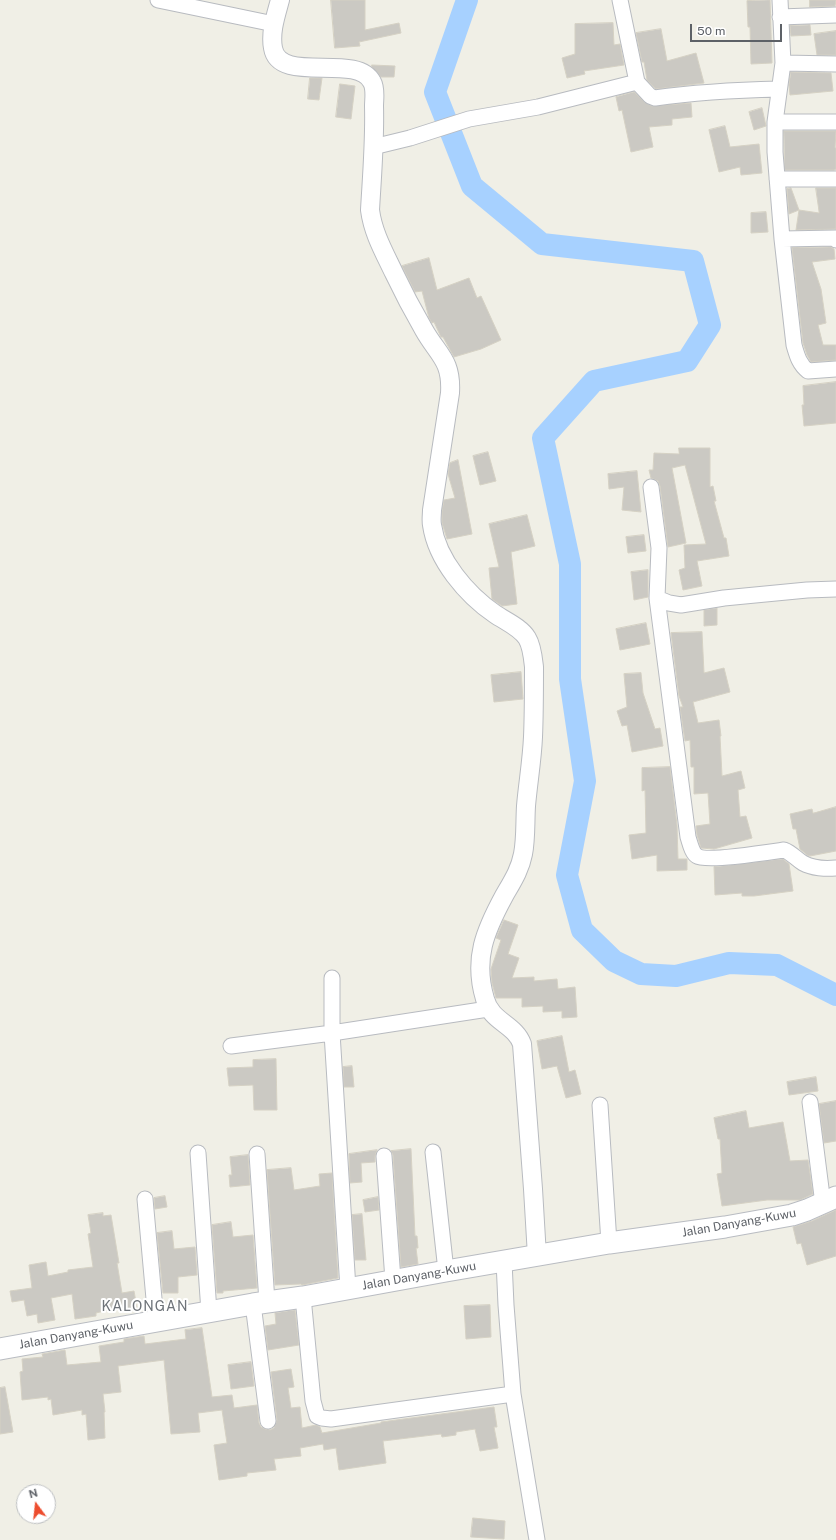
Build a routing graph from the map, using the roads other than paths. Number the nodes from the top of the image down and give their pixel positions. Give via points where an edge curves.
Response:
1 (158, 0) edge
2 (280, 0) edge
3 (620, 0) edge
4 (780, 0) edge
5 (836, 15) edge
6 (780, 17) junction
7 (274, 24) junction
8 (783, 63) junction
9 (836, 64) edge
10 (638, 82) junction
11 (778, 89) junction
12 (775, 122) junction
13 (836, 122) edge
14 (373, 147) junction
15 (777, 179) junction
16 (836, 180) edge
17 (782, 239) junction
18 (836, 239) edge
19 (836, 369) edge
20 (651, 486) dead end
21 (836, 589) edge
22 (657, 598) junction
23 (836, 868) edge
24 (332, 978) dead end
25 (488, 1009) junction
26 (332, 1033) junction
27 (231, 1046) dead end
28 (810, 1102) dead end
29 (600, 1105) dead end
30 (433, 1152) dead end
31 (198, 1153) dead end
32 (257, 1154) dead end
33 (384, 1156) dead end
34 (145, 1199) dead end
35 (829, 1200) edge
36 (610, 1243) junction
37 (537, 1256) junction
38 (504, 1261) junction
39 (446, 1271) junction
40 (393, 1280) junction
41 (348, 1289) junction
42 (303, 1297) junction
43 (260, 1303) junction
44 (209, 1312) junction
45 (156, 1321) junction
46 (0, 1349) edge
47 (513, 1394) junction
48 (268, 1421) dead end
49 (537, 1540) edge

1 - 7 street
2 - 7 street
3 - 10 street
4 - 6 street
5 - 6 street
6 - 8 street
7 - 14 street via 273,49 282,62 294,66 351,68 372,82
8 - 9 street
8 - 11 street
10 - 11 street via 655,98 706,92
10 - 14 street via 538,107 469,119
11 - 12 street
12 - 13 street
12 - 15 street
14 - 25 street via 370,210 372,223 408,301 425,332 442,355 449,369 451,381 432,510 434,536 460,582 487,609 521,630 527,638 533,657 533,738 523,852 517,875 492,918 484,939 481,971
15 - 16 street
15 - 17 street
17 - 18 street
17 - 19 street via 798,360 808,371
20 - 22 street via 659,548
21 - 22 street via 681,604
22 - 23 street via 688,837 695,854 701,858 784,850 804,863
24 - 26 street
25 - 26 street
25 - 37 street via 520,1036 522,1044
26 - 27 street
26 - 41 street
28 - 35 street
29 - 36 street
30 - 39 street
31 - 44 street
32 - 43 street
33 - 40 street
34 - 45 street
35 - 36 main road, Jalan Danyang-Kuwu via 792,1215
36 - 37 main road, Jalan Danyang-Kuwu
37 - 38 main road, Jalan Danyang-Kuwu
38 - 39 main road, Jalan Danyang-Kuwu
38 - 47 street
39 - 40 main road, Jalan Danyang-Kuwu
40 - 41 main road, Jalan Danyang-Kuwu
41 - 42 main road, Jalan Danyang-Kuwu
42 - 43 main road, Jalan Danyang-Kuwu
42 - 47 street via 313,1401 317,1416 331,1419
43 - 44 main road, Jalan Danyang-Kuwu
43 - 48 street
44 - 45 main road, Jalan Danyang-Kuwu
45 - 46 main road, Jalan Danyang-Kuwu
47 - 49 street

